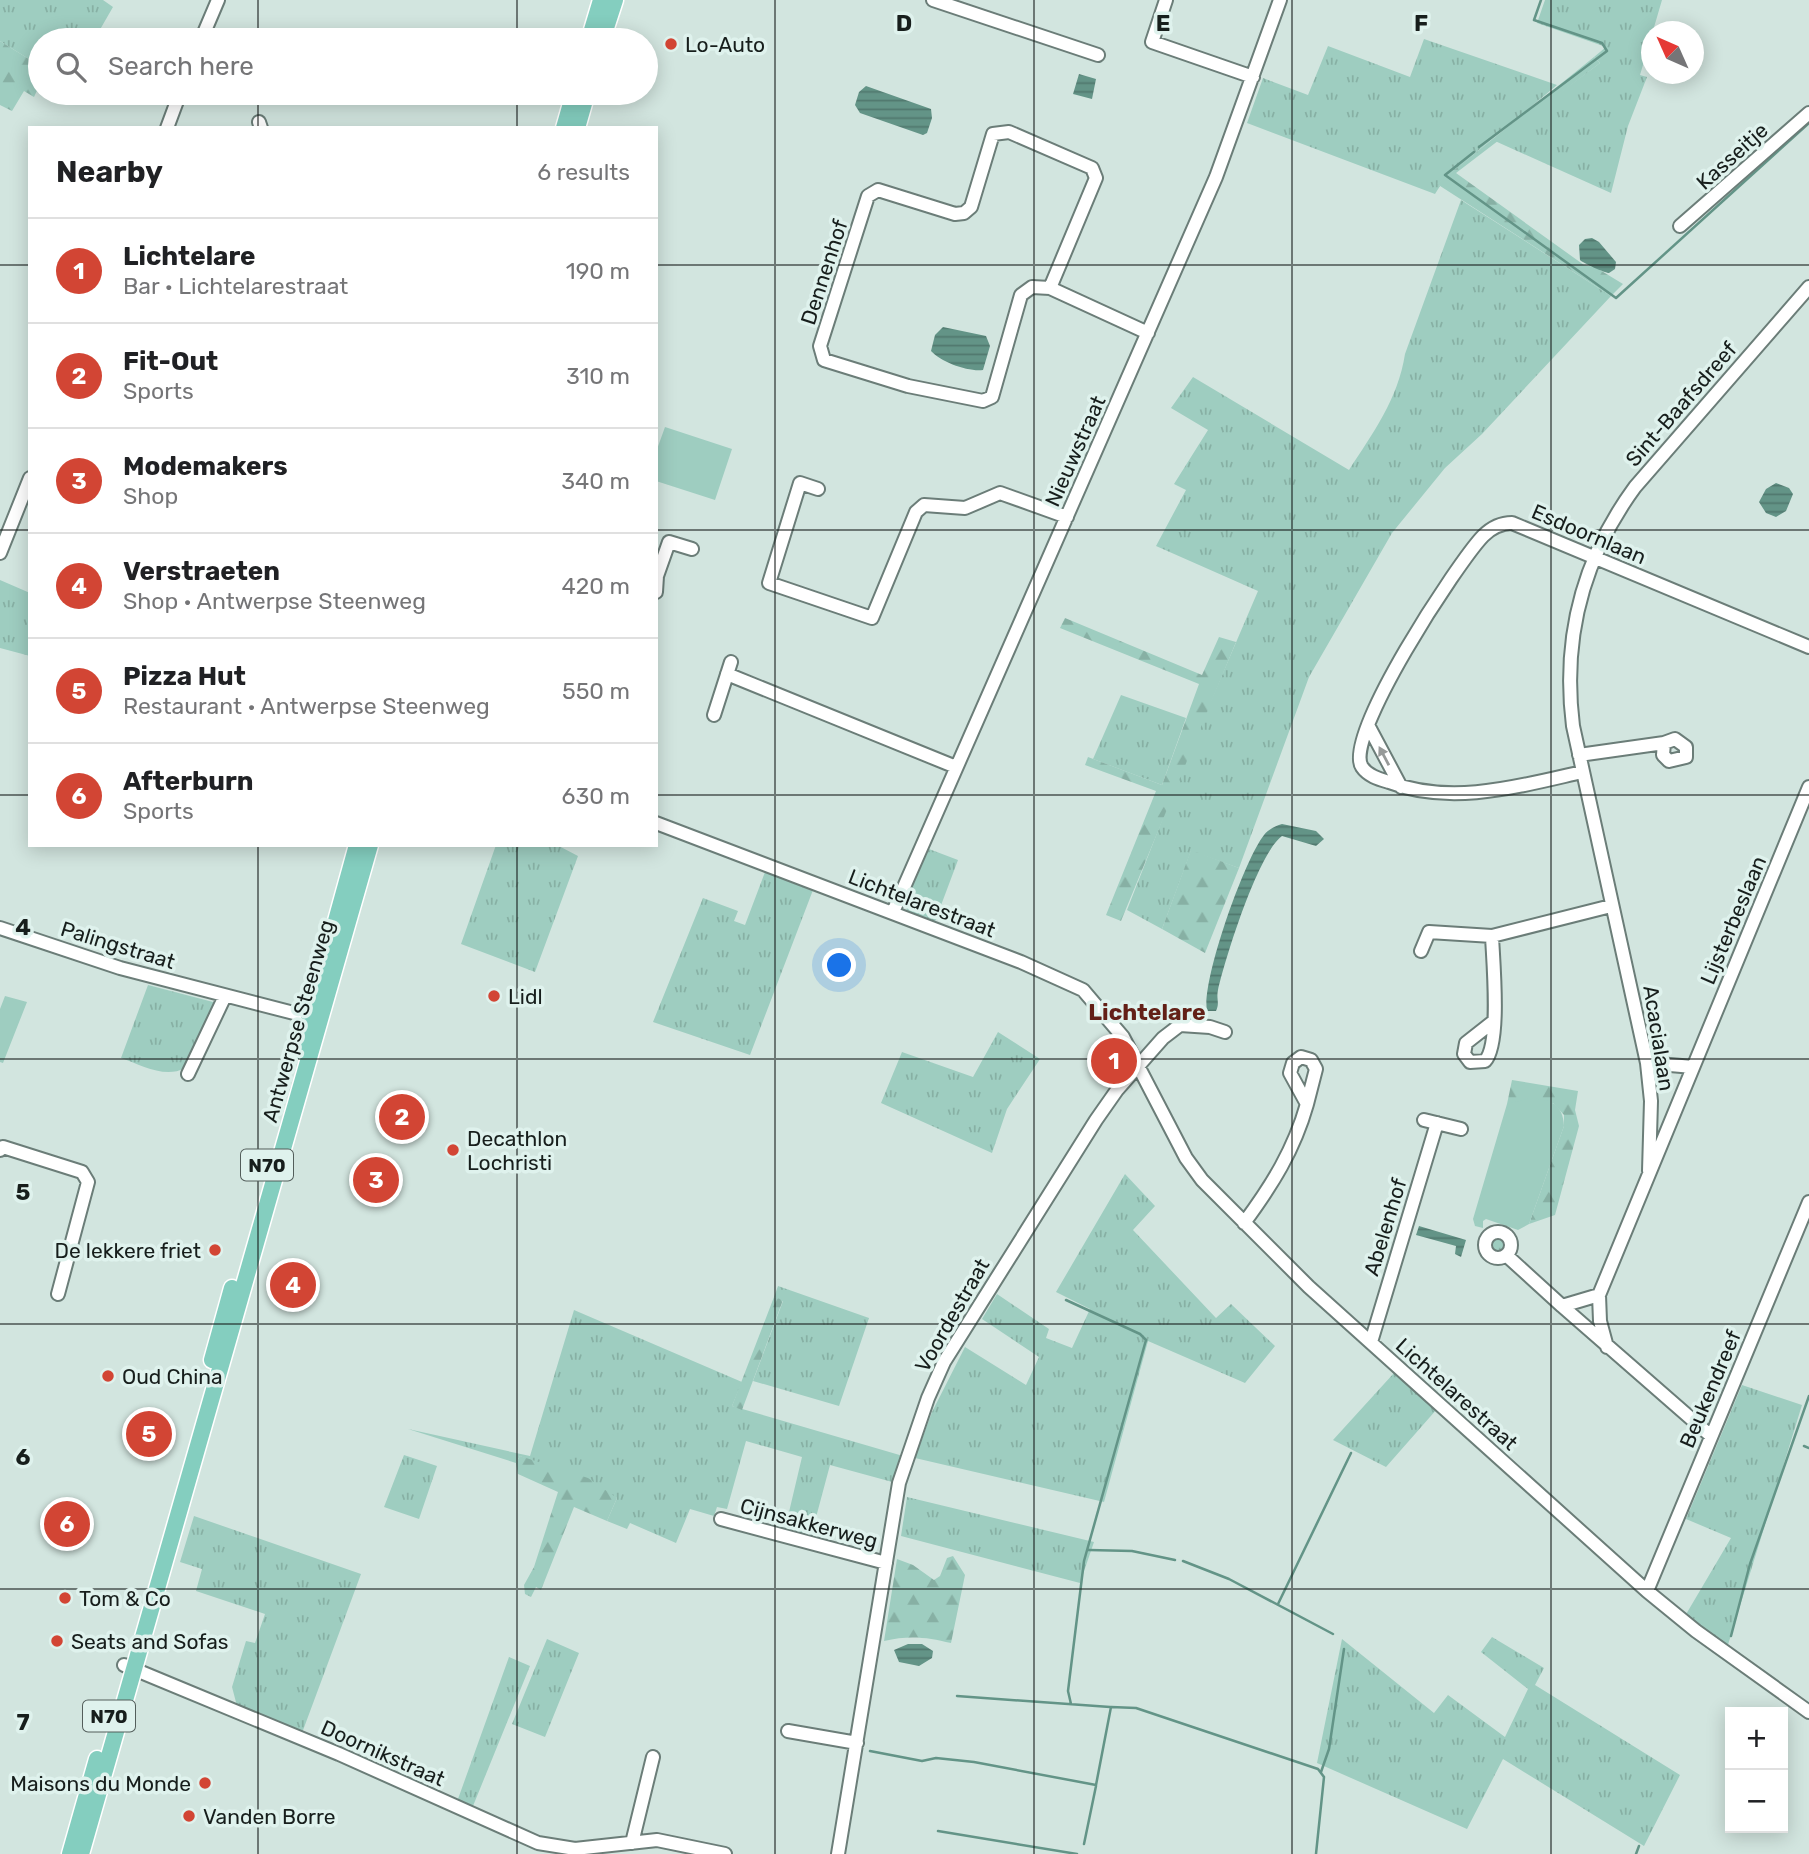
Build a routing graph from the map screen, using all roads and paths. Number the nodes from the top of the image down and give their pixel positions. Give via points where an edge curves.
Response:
1 (218, 0) edge
2 (601, 0) edge
3 (615, 0) edge
4 (933, 0) edge
5 (1166, 0) edge
6 (1280, 0) edge
7 (208, 28) edge
8 (593, 28) edge
9 (607, 28) edge
10 (1098, 55) dead end
11 (1253, 77) junction
12 (176, 105) edge
13 (571, 105) edge
14 (584, 105) edge
15 (1809, 113) edge
16 (985, 123) dead end
17 (168, 126) edge
18 (565, 126) edge
19 (578, 126) edge
20 (993, 134) junction
21 (1681, 226) dead end
22 (1809, 286) edge
23 (1051, 288) junction
24 (1148, 333) junction
25 (28, 485) edge
26 (818, 489) dead end
27 (1067, 517) junction
28 (692, 549) dead end
29 (0, 553) edge
30 (1595, 557) junction
31 (658, 573) edge
32 (1809, 647) edge
33 (714, 715) dead end
34 (1368, 725) junction
35 (1664, 743) dead end
36 (1579, 755) junction
37 (956, 767) junction
38 (1583, 772) junction
39 (1401, 787) junction
40 (1809, 787) edge
41 (658, 824) edge
42 (357, 847) edge
43 (369, 847) edge
44 (1611, 906) junction
45 (892, 912) junction
46 (0, 928) edge
47 (1492, 936) junction
48 (1421, 951) dead end
49 (225, 996) junction
50 (315, 1018) junction
51 (1494, 1021) dead end
52 (1225, 1032) dead end
53 (1647, 1063) junction
54 (1139, 1066) junction
55 (1693, 1067) junction
56 (188, 1073) dead end
57 (1307, 1104) dead end
58 (1424, 1120) dead end
59 (1437, 1123) junction
60 (1461, 1129) dead end
61 (0, 1150) edge
62 (1649, 1171) junction
63 (1809, 1202) edge
64 (1244, 1223) junction
65 (1507, 1255) dead end
66 (58, 1294) dead end
67 (1599, 1295) junction
68 (1562, 1306) junction
69 (1370, 1342) junction
70 (1607, 1348) junction
71 (1711, 1436) junction
72 (722, 1520) dead end
73 (886, 1563) junction
74 (1647, 1591) junction
75 (129, 1667) junction
76 (1809, 1712) edge
77 (788, 1731) dead end
78 (856, 1742) junction
79 (653, 1757) dead end
80 (632, 1843) junction
81 (70, 1854) edge
82 (81, 1854) edge
83 (725, 1854) edge
84 (838, 1854) edge

1 - 7 street
2 - 8 main road
3 - 9 main road
4 - 10 street
5 - 11 street via 1152,42
6 - 11 street, Nieuwstraat
11 - 24 street, Nieuwstraat
12 - 17 street
13 - 18 main road
14 - 19 main road
15 - 21 street, Kasseitje
16 - 20 street
20 - 23 street via 1009,132 1033,142 1092,168 1096,178
20 - 23 street, Dennenhof via 971,207 964,213 878,190 868,196 821,346 824,360 908,386 983,401 992,397 1021,295 1032,287
22 - 30 street, Sint-Baafsdreef via 1635,486 1614,516
23 - 24 street
24 - 27 street, Nieuwstraat
25 - 29 street
26 - 27 street via 800,483 769,583 872,618 916,512 924,505 965,508 1000,493
27 - 37 street, Nieuwstraat
28 - 31 street via 668,542
30 - 32 street, Esdoornlaan
30 - 34 street, Esdoornlaan via 1511,523 1495,527 1483,536 1414,635
30 - 36 street, Acacialaan via 1576,607 1570,647 1568,687
33 - 37 street via 729,668
39 -> 34 street
34 - 39 street, Esdoornlaan via 1358,751 1360,765 1370,775
35 - 36 street
36 - 38 street, Acacialaan
37 - 45 street, Nieuwstraat
38 - 39 street, Esdoornlaan via 1516,787 1452,794
38 - 44 street, Acacialaan
40 - 55 street, Lijsterbeslaan
41 - 45 street, Lichtelarestraat
42 - 50 main road, Antwerpse Steenweg / N70
43 - 50 main road, Antwerpse Steenweg / N70
44 - 47 street
44 - 53 street, Acacialaan
45 - 54 street, Lichtelarestraat via 1083,990 1123,1037
46 - 49 street, Palingstraat via 120,968
47 - 48 street via 1429,932
47 - 51 street
49 - 50 street, Palingstraat
49 - 56 street
50 - 75 main road, Antwerpse Steenweg / N70
52 - 54 street via 1180,1025
53 - 55 street
53 - 62 street, Acacialaan
54 - 64 street, Lichtelarestraat via 1193,1169
54 - 73 street, Voordestraat via 1096,1120 944,1362 899,1483
55 - 62 street, Lijsterbeslaan
57 - 64 street via 1287,1159
58 - 59 street
59 - 60 street
59 - 69 street, Abelenhof
61 - 66 street via 3,1147 82,1172 88,1182
62 - 67 street, Acacialaan
63 - 71 street, Beukendreef
64 - 69 street, Lichtelarestraat
65 - 68 street
67 - 68 street
67 - 70 street, Acacialaan
68 - 70 street
69 - 74 street, Lichtelarestraat
70 - 71 street
71 - 74 street, Beukendreef
72 - 73 street, Cijnsakkerweg
73 - 78 street, Voordestraat
74 - 76 street, Lichtelarestraat
75 - 80 street, Doornikstraat via 538,1843 575,1849
75 - 81 main road, Antwerpse Steenweg / N70
75 - 82 main road, Antwerpse Steenweg / N70
77 - 78 street
78 - 84 street, Voordestraat
79 - 80 street
80 - 83 street, Doornikstraat via 671,1841

